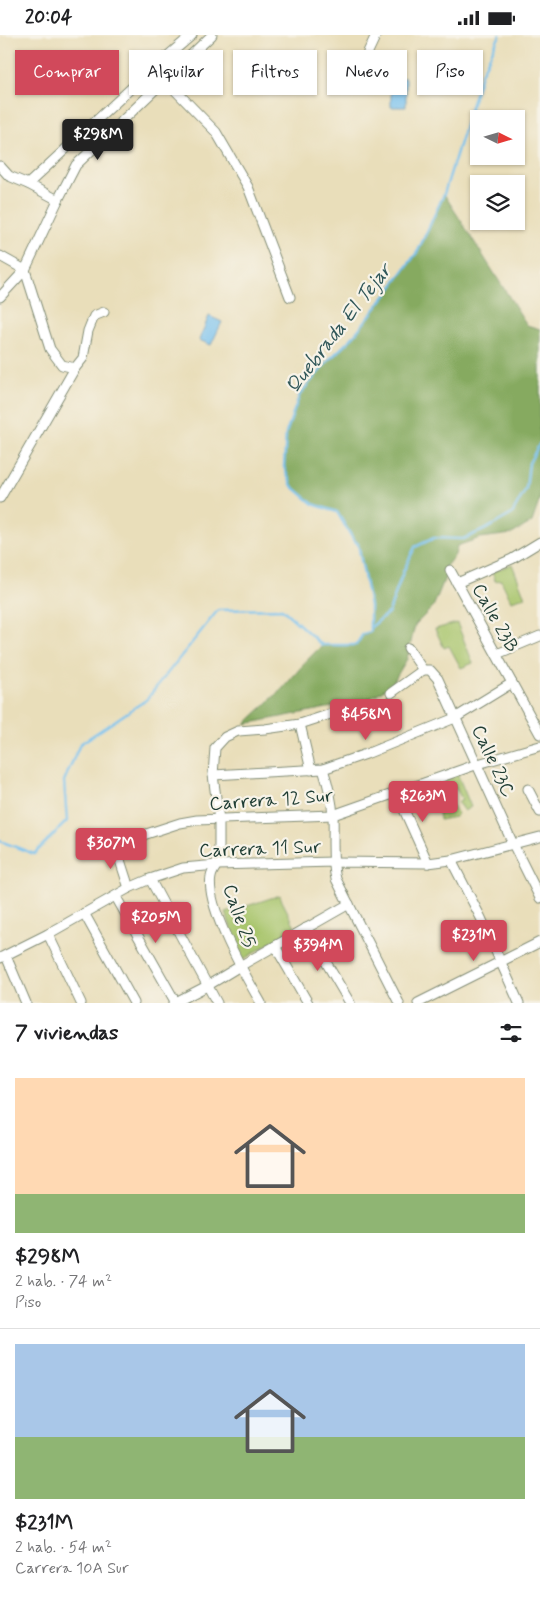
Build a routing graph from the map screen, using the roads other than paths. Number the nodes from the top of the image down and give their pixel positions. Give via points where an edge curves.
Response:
1 (193, 35) edge
2 (212, 35) edge
3 (376, 35) edge
4 (202, 44) junction
5 (175, 50) edge
6 (196, 50) edge
7 (369, 50) edge
8 (129, 90) edge
9 (150, 95) edge
10 (181, 95) edge
11 (0, 166) edge
12 (28, 184) junction
13 (58, 200) junction
14 (0, 256) edge
15 (25, 269) junction
16 (0, 297) edge
17 (290, 297) dead end
18 (104, 312) dead end
19 (75, 368) junction
20 (0, 498) edge
21 (540, 542) edge
22 (450, 570) dead end
23 (457, 583) junction
24 (540, 636) edge
25 (408, 648) dead end
26 (497, 654) junction
27 (422, 670) junction
28 (512, 683) junction
29 (391, 693) dead end
30 (340, 711) dead end
31 (455, 717) junction
32 (300, 724) junction
33 (540, 734) edge
34 (540, 746) edge
35 (478, 764) junction
36 (323, 769) junction
37 (312, 770) junction
38 (213, 775) junction
39 (528, 789) dead end
40 (396, 792) junction
41 (540, 812) edge
42 (333, 815) junction
43 (219, 820) junction
44 (540, 837) edge
45 (514, 844) junction
46 (451, 860) junction
47 (334, 862) junction
48 (428, 863) junction
49 (217, 865) junction
50 (150, 879) junction
51 (130, 888) junction
52 (116, 897) junction
53 (540, 898) edge
54 (349, 904) junction
55 (84, 913) junction
56 (306, 928) junction
57 (48, 934) junction
58 (540, 942) edge
59 (275, 946) junction
60 (3, 957) edge
61 (501, 963) junction
62 (240, 966) junction
63 (207, 986) junction
64 (26, 1003) edge
65 (82, 1003) edge
66 (134, 1003) edge
67 (175, 1003) edge
68 (217, 1003) edge
69 (261, 1003) edge
70 (308, 1003) edge
71 (350, 1003) edge
72 (399, 1003) edge
73 (418, 1003) edge
74 (519, 1003) edge

1 - 4 street
1 - 5 street
2 - 4 street
3 - 7 street
4 - 6 street
8 - 12 street
9 - 13 street via 76,165
10 - 17 street via 216,132 248,187
11 - 12 street via 8,175
12 - 13 street
13 - 15 street
14 - 15 street
15 - 16 street
15 - 19 street via 50,349 62,365
18 - 19 street via 94,316 83,358
19 - 20 street
21 - 23 street via 512,559
22 - 23 street, Calle 23B
23 - 26 street, Calle 23B
24 - 26 street
25 - 27 street, Calle 23C
26 - 28 street, Calle 23B
27 - 29 street
27 - 31 street, Calle 23C via 430,670 438,679
28 - 31 street
28 - 33 street, Calle 23B
30 - 32 street
31 - 35 street, Calle 23C
31 - 36 street
32 - 37 street
32 - 38 street, Calle 25 via 238,731 225,737 215,748
34 - 35 street, Carrera 12 Sur
35 - 40 street, Carrera 12 Sur
35 - 45 street, Calle 23C
36 - 37 street
36 - 42 street
37 - 38 street
38 - 43 street, Calle 25
39 - 41 street
40 - 42 street, Carrera 12 Sur
40 - 48 street
42 - 43 street, Carrera 12 Sur
42 - 47 street
43 - 49 street, Calle 25
43 - 51 street, Carrera 12 Sur via 165,827 118,847
44 - 45 street, Carrera 11 Sur
45 - 46 street, Carrera 11 Sur
45 - 53 street, Calle 23C
46 - 48 street, Carrera 11 Sur
46 - 61 street
47 - 48 street, Carrera 11 Sur
47 - 49 street, Carrera 11 Sur
47 - 54 street via 336,879
49 - 50 street, Carrera 11 Sur via 183,868
49 - 62 street, Calle 25 via 211,877 211,894
50 - 51 street, Carrera 11 Sur
50 - 63 street
51 - 52 street, Carrera 11 Sur
52 - 55 street, Carrera 11 Sur
52 - 67 street
54 - 56 street
54 - 72 street
55 - 57 street, Carrera 11 Sur
55 - 66 street
56 - 59 street
56 - 71 street
57 - 60 street, Carrera 11 Sur
57 - 65 street
58 - 61 street
59 - 62 street
59 - 70 street
60 - 64 street
61 - 73 street
61 - 74 street
62 - 63 street
62 - 69 street, Calle 25
63 - 67 street
63 - 68 street

